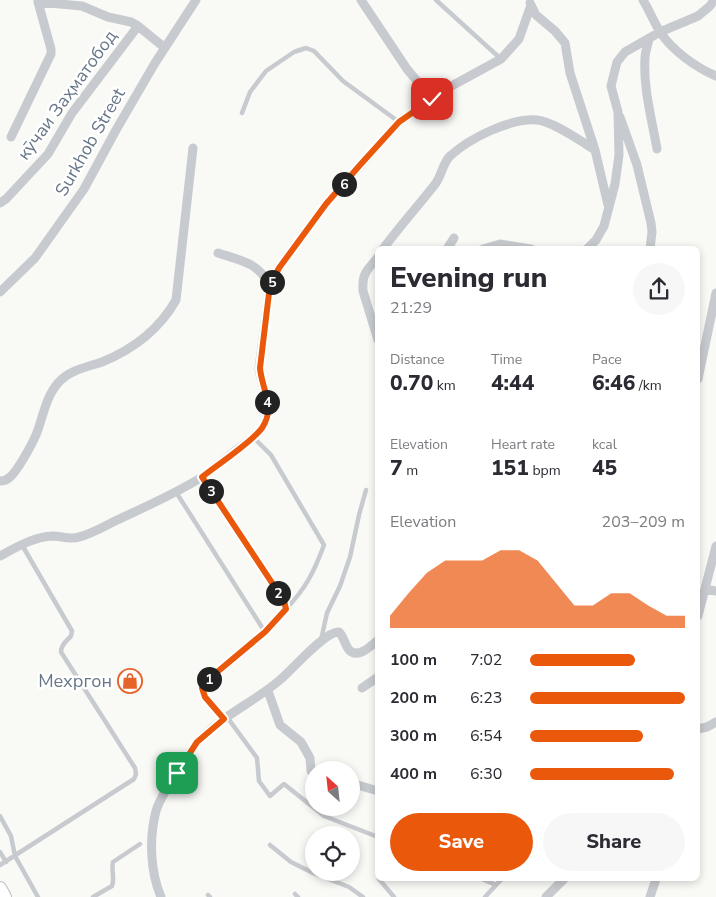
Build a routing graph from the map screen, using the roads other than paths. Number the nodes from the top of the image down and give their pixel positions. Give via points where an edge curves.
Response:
1 (196, 0) edge
2 (361, 0) edge
3 (436, 0) edge
4 (643, 0) edge
5 (714, 0) edge
6 (38, 1) edge
7 (530, 3) edge
8 (138, 26) junction
9 (660, 32) junction
10 (649, 39) junction
11 (165, 48) junction
12 (501, 59) junction
13 (716, 76) edge
14 (432, 99) junction
15 (242, 112) dead end
16 (618, 112) junction
17 (399, 122) junction
18 (11, 137) dead end
19 (193, 148) dead end
20 (595, 150) junction
21 (657, 150) dead end
22 (0, 203) edge
23 (608, 208) junction
24 (454, 238) dead end
25 (385, 246) edge
26 (449, 246) edge
27 (489, 246) edge
28 (512, 246) edge
29 (590, 246) edge
30 (650, 246) edge
31 (218, 253) dead end
32 (375, 260) edge
33 (270, 285) junction
34 (0, 292) edge
35 (716, 293) edge
36 (375, 315) edge
37 (700, 369) edge
38 (253, 437) junction
39 (202, 477) junction
40 (0, 481) edge
41 (366, 490) dead end
42 (175, 491) junction
43 (21, 544) junction
44 (716, 546) edge
45 (0, 556) edge
46 (705, 588) junction
47 (716, 591) edge
48 (700, 608) edge
49 (286, 609) junction
50 (265, 632) junction
51 (321, 642) junction
52 (375, 642) edge
53 (375, 678) edge
54 (362, 688) dead end
55 (268, 691) junction
56 (226, 718) junction
57 (716, 722) edge
58 (700, 729) edge
59 (310, 761) edge
60 (360, 786) edge
61 (375, 790) edge
62 (0, 816) edge
63 (375, 836) edge
64 (140, 844) dead end
65 (270, 845) dead end
66 (0, 852) edge
67 (15, 856) junction
68 (6, 862) junction
69 (0, 866) edge
70 (381, 881) edge
71 (487, 881) edge
72 (500, 881) edge
73 (562, 881) edge
74 (655, 881) edge
75 (496, 885) junction
76 (0, 888) edge
77 (5, 897) edge
78 (38, 897) edge
79 (94, 897) edge
80 (161, 897) edge
81 (363, 897) edge
82 (394, 897) edge
83 (485, 897) edge
84 (546, 897) edge
85 (650, 897) edge

1 - 11 street, Surkhob Street
2 - 14 street via 407,69
3 - 12 lane
4 - 9 street
5 - 9 street via 698,16
6 - 8 street via 82,6
6 - 18 street via 51,54
7 - 12 street via 519,39
7 - 20 street via 536,15 564,43 570,73
8 - 11 street
8 - 22 street, кӯчаи Заҳматобод via 72,113 48,154
9 - 10 street
9 - 13 street via 683,56
10 - 16 street via 625,52 617,62 610,86
10 - 21 street via 645,68
11 - 34 street, Surkhob Street via 84,189 35,258
12 - 14 street
14 - 17 street
15 - 17 lane via 250,92 266,71 294,52 306,48 314,50 343,81
16 - 23 street via 619,155
16 - 30 street via 631,146 651,223
17 - 33 street via 326,204
19 - 40 street via 176,300 169,313 139,343 59,381 36,436 12,476
20 - 23 street
20 - 25 street via 565,131 539,120 499,127 450,156 437,181
23 - 29 street via 604,226
24 - 26 street
27 - 28 street
31 - 33 street via 256,266
32 - 36 street via 366,270 362,283
33 - 38 street via 260,368 268,405 267,418
35 - 37 street
38 - 39 street
38 - 49 lane via 270,455 324,545 314,571
39 - 42 street
39 - 49 lane via 284,601
41 - 51 lane via 350,558 327,613
42 - 43 street via 79,538 42,537
42 - 50 lane
43 - 45 street
43 - 67 lane via 72,630 61,652 136,774
44 - 46 street
46 - 47 street
46 - 48 street
49 - 50 lane
50 - 56 lane via 202,688 205,697
51 - 52 street via 338,632 350,651 356,653 363,652
51 - 55 street
53 - 54 street
55 - 56 street
55 - 59 street via 280,725 301,742
56 - 63 lane via 257,758 259,781 270,796 284,784 324,816
56 - 80 street via 197,742 157,810 152,855
57 - 58 street
60 - 61 street
62 - 67 lane via 11,836
64 - 79 lane via 113,862 112,886
65 - 81 lane via 291,862 349,887
66 - 68 lane
67 - 68 lane
67 - 78 lane
68 - 69 lane
70 - 82 lane
71 - 75 lane
72 - 75 lane
73 - 84 street
74 - 85 street
75 - 83 lane
76 - 77 main road

